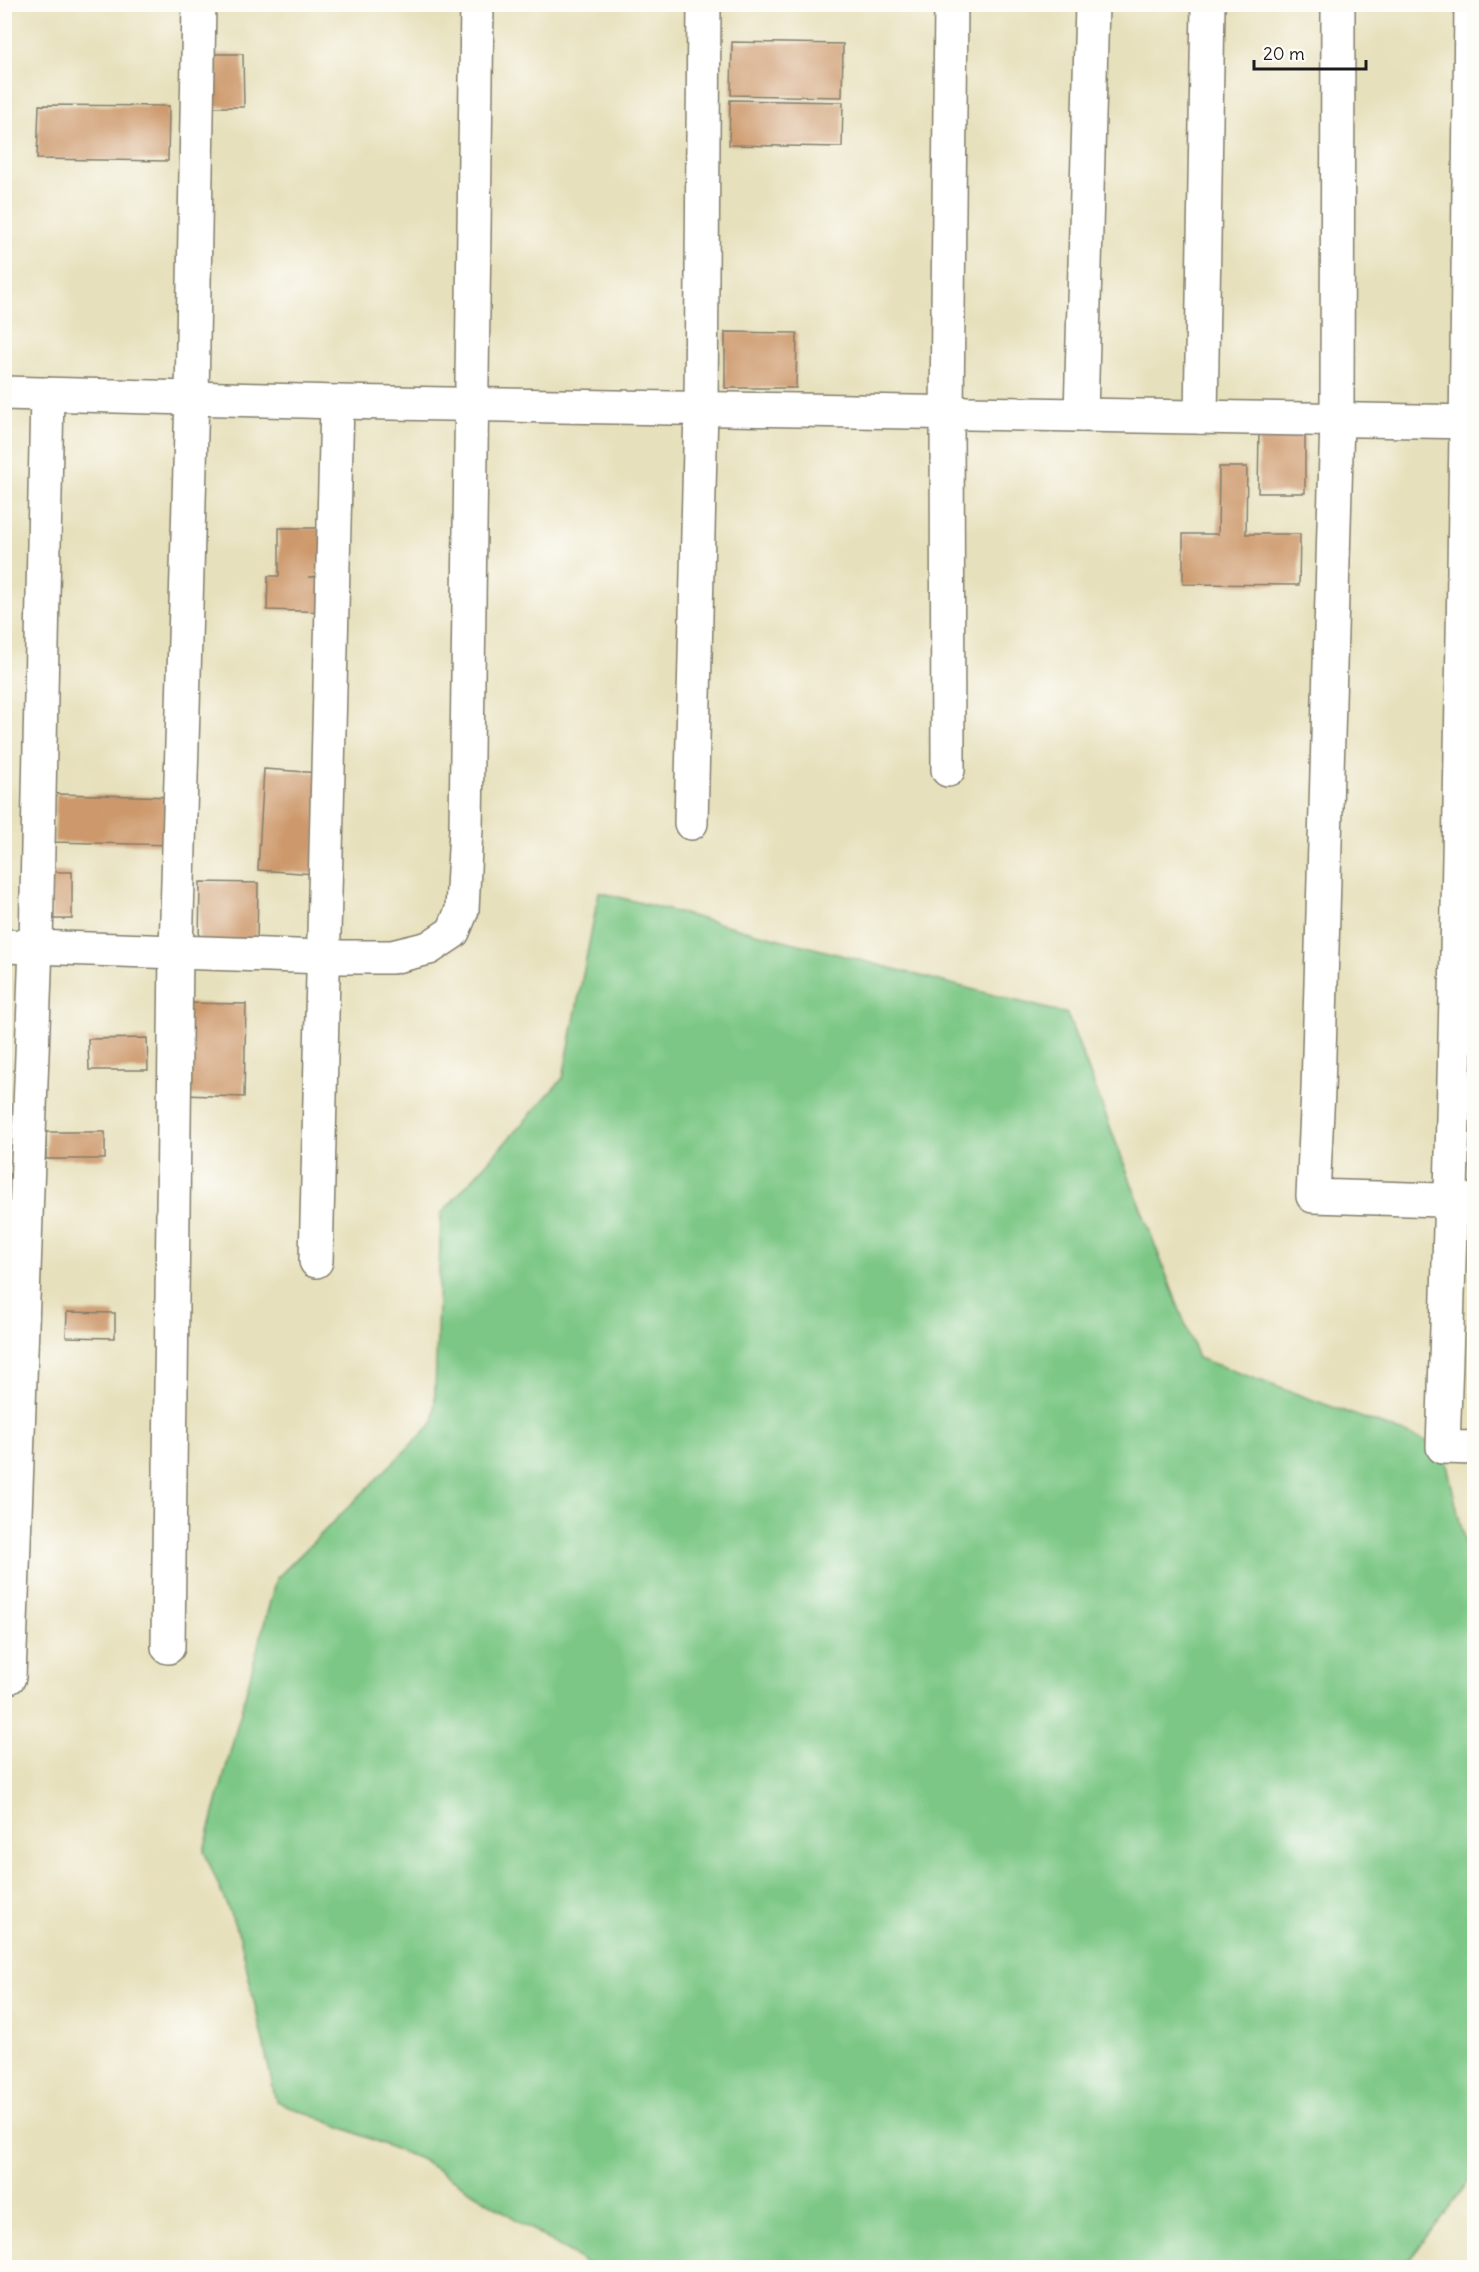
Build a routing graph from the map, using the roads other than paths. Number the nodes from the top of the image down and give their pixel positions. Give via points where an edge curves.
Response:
1 (199, 4) edge
2 (477, 4) edge
3 (704, 4) edge
4 (951, 4) edge
5 (1092, 4) edge
6 (1208, 4) edge
7 (1338, 4) edge
8 (1471, 4) edge
9 (4, 393) edge
10 (47, 394) junction
11 (192, 397) junction
12 (337, 402) junction
13 (471, 404) junction
14 (701, 407) junction
15 (947, 412) junction
16 (1081, 415) junction
17 (1201, 417) junction
18 (1336, 419) junction
19 (1470, 422) edge
20 (948, 770) dead end
21 (691, 823) dead end
22 (20, 946) edge
23 (176, 951) junction
24 (324, 957) junction
25 (1463, 1200) edge
26 (316, 1261) dead end
27 (1474, 1448) edge
28 (168, 1647) dead end
29 (9, 1677) dead end

1 - 11 street
2 - 13 street
3 - 14 street
4 - 15 street
5 - 16 street
6 - 17 street
7 - 18 street
8 - 19 street
9 - 10 street
10 - 11 street
10 - 22 street
11 - 12 street
11 - 23 street
12 - 13 street
12 - 24 street
13 - 14 street
13 - 24 street via 462,910 453,932 429,948 392,957
14 - 15 street
14 - 21 street
15 - 16 street
15 - 20 street
16 - 17 street
17 - 18 street
18 - 19 street
18 - 25 street via 1313,1196
19 - 25 street
22 - 23 street
22 - 29 street
23 - 24 street
23 - 28 street
24 - 26 street
25 - 27 street via 1443,1447

